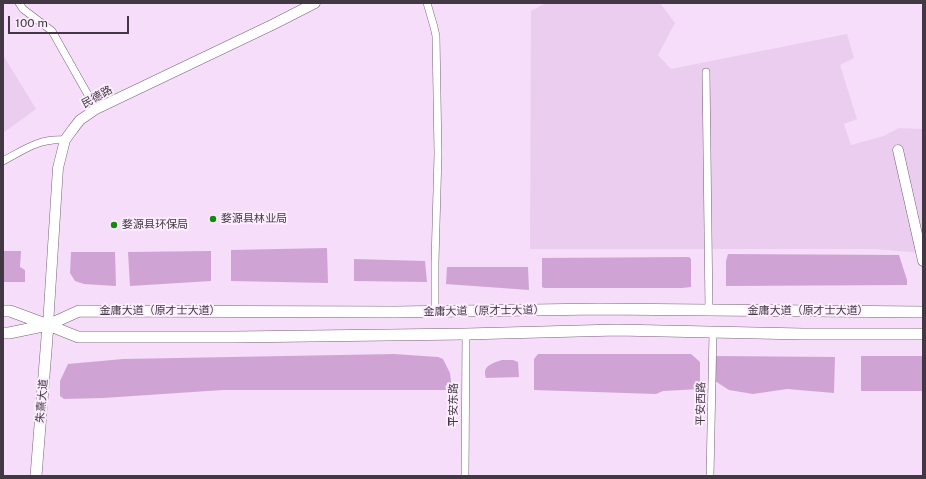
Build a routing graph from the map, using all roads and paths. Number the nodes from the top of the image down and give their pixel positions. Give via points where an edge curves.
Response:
1 (19, 3) edge
2 (315, 3) edge
3 (427, 3) edge
4 (706, 72) dead end
5 (96, 109) junction
6 (66, 140) junction
7 (898, 150) dead end
8 (3, 161) edge
9 (923, 261) edge
10 (709, 310) junction
11 (3, 311) edge
12 (435, 311) junction
13 (923, 312) edge
14 (48, 325) junction
15 (713, 332) junction
16 (3, 333) edge
17 (466, 334) junction
18 (923, 334) edge
19 (36, 476) edge
20 (465, 476) edge
21 (710, 476) edge

1 - 5 street via 24,10 52,31
2 - 5 street, 民德路
3 - 12 street via 436,36 438,154
4 - 10 street
5 - 6 street, 民德路 via 80,120
6 - 8 street via 41,142
6 - 14 street, 民德路 via 58,168
7 - 9 street
10 - 12 main road, 金庸大道（原才士大道）
10 - 13 main road, 金庸大道（原才士大道）
11 - 14 main road, 金庸大道（原才士大道） via 10,311
12 - 14 main road, 金庸大道（原才士大道） via 79,311
14 - 16 main road, 金庸大道（原才士大道）
14 - 17 main road, 金庸大道（原才士大道） via 78,337
14 - 19 main road, 朱熹大道
15 - 17 main road, 金庸大道（原才士大道） via 617,330
15 - 18 main road, 金庸大道（原才士大道）
15 - 21 street, 平安西路
17 - 20 street, 平安东路

